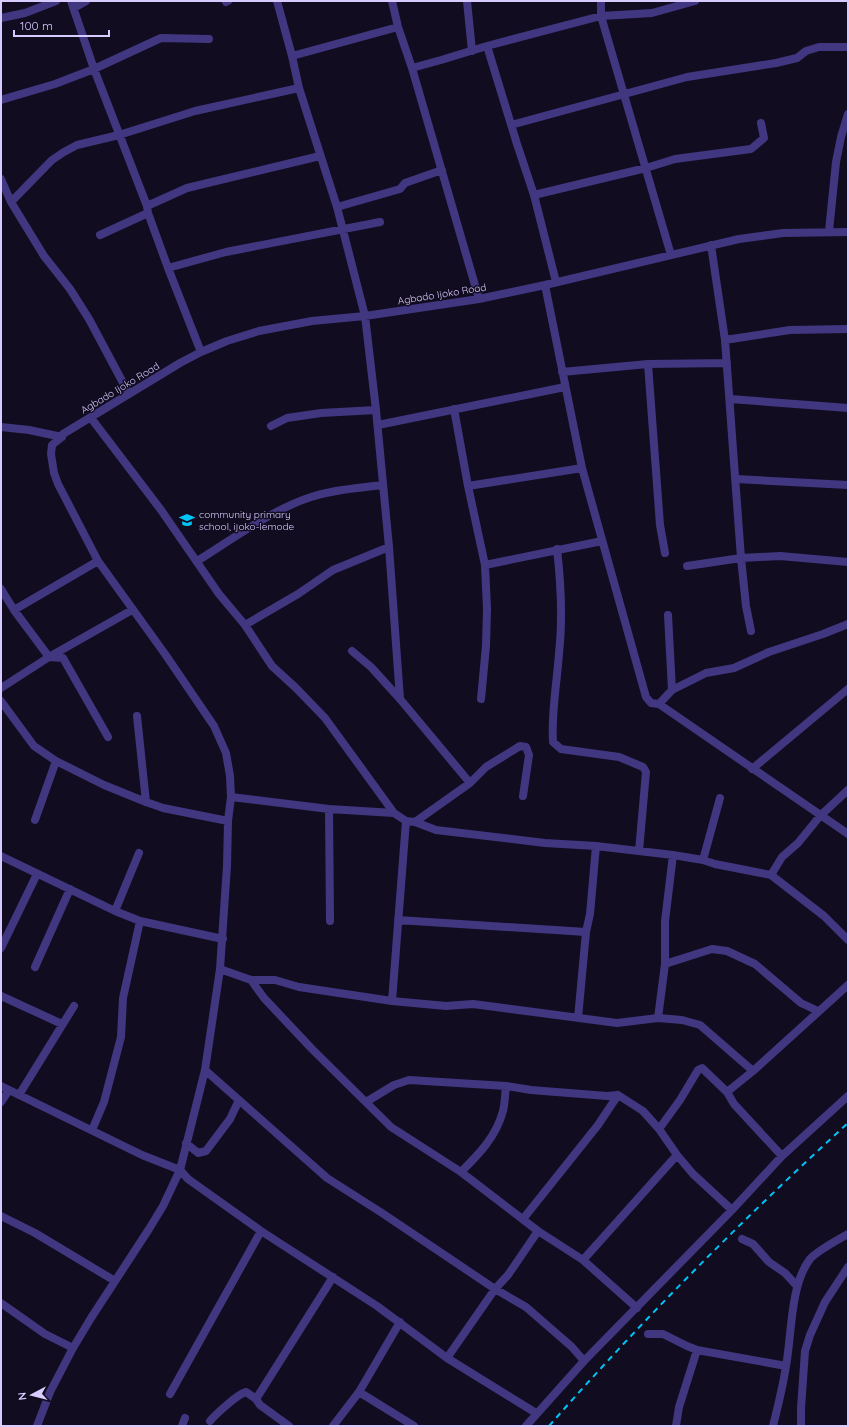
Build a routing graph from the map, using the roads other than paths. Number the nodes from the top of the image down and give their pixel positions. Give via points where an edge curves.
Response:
1 (56, 1) edge
2 (86, 1) edge
3 (277, 1) edge
4 (392, 1) edge
5 (468, 1) edge
6 (601, 1) edge
7 (694, 1) edge
8 (72, 4) edge
9 (601, 16) junction
10 (1, 18) edge
11 (398, 28) junction
12 (209, 39) dead end
13 (487, 46) junction
14 (848, 47) edge
15 (472, 51) junction
16 (292, 56) junction
17 (412, 68) junction
18 (94, 69) junction
19 (299, 88) junction
20 (624, 93) junction
21 (1, 100) edge
22 (848, 114) edge
23 (761, 123) dead end
24 (511, 126) junction
25 (119, 135) junction
26 (320, 156) junction
27 (646, 168) junction
28 (442, 170) junction
29 (1, 180) edge
30 (534, 195) junction
31 (11, 202) junction
32 (336, 207) junction
33 (148, 210) junction
34 (380, 222) dead end
35 (342, 229) junction
36 (829, 231) junction
37 (848, 232) edge
38 (100, 235) dead end
39 (711, 245) junction
40 (671, 255) junction
41 (168, 268) junction
42 (556, 282) junction
43 (545, 285) junction
44 (478, 299) junction
45 (365, 316) junction
46 (848, 329) edge
47 (725, 340) junction
48 (201, 352) junction
49 (727, 363) junction
50 (648, 364) junction
51 (562, 372) junction
52 (565, 386) junction
53 (129, 394) junction
54 (730, 399) junction
55 (848, 408) edge
56 (454, 409) junction
57 (376, 410) junction
58 (91, 418) junction
59 (378, 425) junction
60 (1, 426) edge
61 (271, 426) dead end
62 (62, 436) junction
63 (582, 468) junction
64 (736, 479) junction
65 (383, 485) junction
66 (848, 485) edge
67 (468, 486) junction
68 (602, 541) junction
69 (389, 547) junction
70 (557, 549) junction
71 (665, 553) dead end
72 (741, 558) junction
73 (98, 561) junction
74 (196, 561) junction
75 (848, 562) edge
76 (485, 565) junction
77 (687, 566) dead end
78 (1, 589) edge
79 (14, 610) junction
80 (132, 610) junction
81 (668, 615) dead end
82 (848, 624) edge
83 (245, 625) junction
84 (751, 631) dead end
85 (352, 651) dead end
86 (49, 657) junction
87 (1, 688) edge
88 (848, 689) edge
89 (672, 690) junction
90 (400, 698) junction
91 (480, 699) dead end
92 (1, 701) edge
93 (659, 704) junction
94 (137, 716) dead end
95 (108, 737) dead end
96 (56, 761) junction
97 (752, 769) junction
98 (470, 783) junction
99 (848, 790) edge
100 (523, 796) dead end
101 (231, 797) junction
102 (720, 798) dead end
103 (146, 802) junction
104 (329, 809) junction
105 (394, 813) junction
106 (820, 816) junction
107 (35, 820) dead end
108 (228, 821) junction
109 (406, 821) junction
110 (415, 822) junction
111 (848, 834) edge
112 (596, 846) junction
113 (639, 851) junction
114 (139, 853) dead end
115 (673, 855) junction
116 (1, 856) edge
117 (703, 860) junction
118 (37, 874) junction
119 (771, 874) junction
120 (70, 890) junction
121 (115, 911) junction
122 (398, 920) junction
123 (140, 921) junction
124 (330, 921) dead end
125 (586, 932) junction
126 (223, 939) junction
127 (848, 940) edge
128 (1, 948) edge
129 (665, 964) junction
130 (35, 967) dead end
131 (220, 969) junction
132 (251, 980) junction
133 (848, 985) edge
134 (1, 996) edge
135 (392, 1001) junction
136 (74, 1006) dead end
137 (818, 1011) junction
138 (578, 1018) junction
139 (658, 1018) junction
140 (62, 1024) junction
141 (205, 1070) junction
142 (753, 1071) junction
143 (1, 1086) edge
144 (506, 1086) junction
145 (9, 1090) junction
146 (727, 1092) junction
147 (19, 1095) junction
148 (618, 1095) junction
149 (848, 1096) edge
150 (239, 1100) junction
151 (1, 1102) edge
152 (366, 1102) junction
153 (659, 1129) junction
154 (92, 1130) junction
155 (186, 1143) junction
156 (677, 1155) junction
157 (782, 1156) junction
158 (180, 1170) junction
159 (462, 1172) junction
160 (732, 1210) junction
161 (1, 1216) edge
162 (523, 1219) junction
163 (261, 1231) junction
164 (538, 1231) junction
165 (848, 1234) edge
166 (742, 1239) dead end
167 (583, 1260) junction
168 (848, 1267) edge
169 (333, 1277) junction
170 (115, 1281) junction
171 (797, 1286) junction
172 (494, 1289) junction
173 (1, 1303) edge
174 (637, 1308) junction
175 (400, 1322) junction
176 (648, 1334) dead end
177 (73, 1348) junction
178 (697, 1350) junction
179 (448, 1358) junction
180 (584, 1361) junction
181 (786, 1366) junction
182 (359, 1392) junction
183 (170, 1394) dead end
184 (256, 1399) junction
185 (536, 1413) junction
186 (210, 1421) dead end
187 (37, 1426) edge
188 (289, 1426) edge
189 (333, 1426) edge
190 (414, 1426) edge
191 (526, 1426) edge
192 (676, 1426) edge
193 (773, 1426) edge
194 (801, 1426) edge

1 - 10 street via 25,13
2 - 8 street
3 - 16 street
4 - 11 street
5 - 15 street
6 - 9 street
7 - 9 street via 652,13
8 - 18 street
9 - 13 street
9 - 20 street
11 - 16 street
11 - 17 street
12 - 18 street via 161,38
13 - 15 street
13 - 24 street
14 - 20 street via 819,47 806,51 797,58 776,63 687,76
15 - 17 street
16 - 19 street
17 - 28 street
18 - 21 street
18 - 25 street
19 - 25 street via 195,112
19 - 26 street
20 - 24 street
20 - 27 street
22 - 36 street via 836,162
23 - 27 street via 764,138 751,149 676,159
24 - 30 street
25 - 31 street via 78,145 64,152 52,160
25 - 33 street
26 - 32 street
26 - 33 street via 187,188
27 - 30 street
27 - 40 street
28 - 32 street via 405,183 400,189
28 - 44 street
29 - 31 street
30 - 42 street
31 - 53 street via 44,256 89,319
32 - 35 street
33 - 38 street
33 - 41 street
34 - 35 street
35 - 41 street via 226,252
35 - 45 street
36 - 37 street, Agbado Ijoko Road
36 - 39 street, Agbado Ijoko Road via 783,233
39 - 40 street, Agbado Ijoko Road
39 - 47 street
40 - 42 street, Agbado Ijoko Road
41 - 48 street
42 - 43 street, Agbado Ijoko Road
43 - 44 street, Agbado Ijoko Road
43 - 51 street
44 - 45 street, Agbado Ijoko Road
45 - 48 street, Agbado Ijoko Road via 288,325 233,339
45 - 57 street
46 - 47 street via 790,330
47 - 49 street
48 - 53 street, Agbado Ijoko Road
49 - 50 street
49 - 54 street
50 - 51 street
50 - 71 street via 660,526
51 - 52 street
52 - 56 street
52 - 63 street
53 - 58 street, Agbado Ijoko Road
54 - 55 street
54 - 64 street
56 - 59 street
56 - 67 street
57 - 59 street
57 - 61 street via 287,418
58 - 62 street, Agbado Ijoko Road
58 - 74 street
59 - 65 street
60 - 62 street
62 - 73 street via 52,445 54,473
63 - 67 street
63 - 68 street
64 - 66 street
64 - 72 street
65 - 69 street
65 - 74 street via 312,496 248,529
67 - 76 street
68 - 70 street
68 - 93 street via 646,697 651,703
69 - 83 street via 333,570
69 - 90 street
70 - 76 street
70 - 113 street via 562,614 553,742 561,748 619,757 643,767 646,772
72 - 75 street via 780,556
72 - 77 street
72 - 84 street
73 - 79 street
73 - 80 street
74 - 83 street
76 - 91 street via 486,646
78 - 79 street
79 - 86 street
80 - 86 street
80 - 101 street via 198,701 222,742 229,764
81 - 89 street
82 - 89 street via 769,652 734,668 706,673
83 - 105 street via 272,666 325,718
85 - 90 street
86 - 87 street
86 - 95 street via 63,658
88 - 97 street
89 - 93 street
90 - 98 street
92 - 96 street via 34,746
93 - 97 street
94 - 103 street
96 - 103 street
96 - 107 street
97 - 106 street
98 - 100 street via 486,767 523,746 529,755
98 - 110 street
99 - 106 street
101 - 104 street
101 - 108 street
102 - 117 street
103 - 108 street via 162,808
104 - 105 street
104 - 124 street
105 - 109 street
106 - 111 street
106 - 119 street via 782,857
108 - 126 street
109 - 110 street
109 - 122 street
110 - 112 street via 436,830 461,834
112 - 113 street
112 - 125 street
113 - 115 street
114 - 121 street
115 - 117 street
115 - 129 street via 666,921
116 - 118 street
117 - 119 street
118 - 120 street
118 - 128 street
119 - 127 street via 824,916
120 - 121 street
120 - 130 street
121 - 123 street
122 - 125 street
122 - 135 street
123 - 126 street
123 - 154 street via 123,998 121,1037 104,1102
125 - 138 street
126 - 131 street
129 - 137 street via 712,949 727,951 755,964 801,1003
129 - 139 street
131 - 132 street
131 - 141 street
132 - 135 street via 275,980 299,987
132 - 152 street via 312,1049
133 - 137 street
134 - 140 street
135 - 138 street via 446,1006 472,1004
136 - 140 street
137 - 142 street
138 - 139 street via 617,1023
139 - 142 street via 700,1025
140 - 147 street
141 - 150 street
141 - 155 street
142 - 146 street
143 - 145 street
144 - 148 street
144 - 152 street via 409,1080 394,1085
144 - 159 street via 503,1110 494,1135
145 - 147 street
145 - 151 street
146 - 153 street via 705,1070 698,1070
146 - 157 street via 734,1104
147 - 154 street
148 - 153 street via 638,1107
148 - 162 street via 598,1125
149 - 157 street
150 - 155 street via 230,1119 206,1151 198,1153
150 - 172 street via 327,1178
152 - 159 street via 392,1127
153 - 156 street
154 - 158 street via 142,1155
155 - 158 street
156 - 160 street via 693,1174
156 - 167 street
157 - 160 street
158 - 163 street via 188,1179
158 - 170 street via 156,1218
159 - 162 street
160 - 174 street
161 - 170 street via 35,1233
162 - 164 street
163 - 169 street
163 - 183 street
164 - 167 street
164 - 172 street via 508,1275
165 - 171 street via 810,1258
166 - 171 street via 753,1244
167 - 174 street
168 - 194 street via 825,1302 805,1351
169 - 175 street
169 - 184 street
170 - 177 street
171 - 181 street
172 - 179 street
172 - 180 street via 533,1313
173 - 177 street via 45,1334
174 - 180 street
175 - 179 street
175 - 182 street
176 - 178 street via 663,1334
177 - 187 street via 50,1392
178 - 181 street
178 - 192 street via 679,1407
179 - 185 street
180 - 185 street
181 - 193 street
182 - 189 street
182 - 190 street
184 - 186 street via 249,1392 242,1392
184 - 188 street via 260,1405
185 - 191 street

